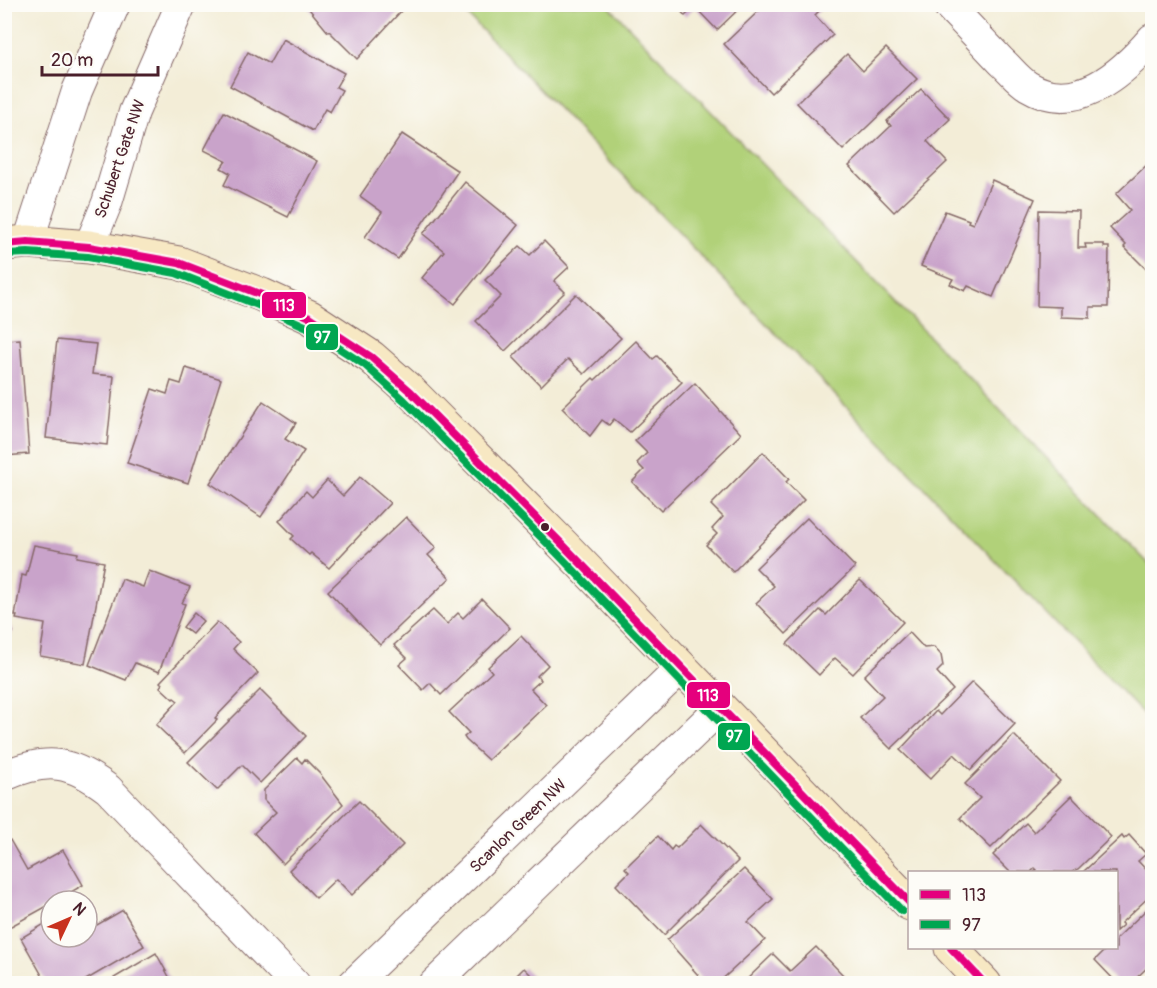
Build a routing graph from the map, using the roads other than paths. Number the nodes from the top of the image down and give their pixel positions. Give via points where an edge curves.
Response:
1 (115, 4) edge
2 (181, 4) edge
3 (947, 4) edge
4 (1152, 39) edge
5 (16, 243) edge
6 (89, 247) junction
7 (682, 667) junction
8 (721, 707) junction
9 (4, 776) edge
10 (908, 903) edge
11 (952, 949) edge
12 (295, 984) edge
13 (353, 984) edge
14 (434, 984) edge
15 (985, 984) edge

1 - 5 street
2 - 6 street, Schubert Gate NW via 134,112 107,203
3 - 4 street via 1020,80 1040,92 1055,95 1087,93 1137,58
5 - 6 street
6 - 7 street via 179,263 252,291 310,317 370,357 411,392
7 - 8 street
7 - 13 street, Scanlon Green NW
8 - 10 street
8 - 14 street
9 - 12 street via 46,764 65,765 87,773 108,789
11 - 15 street

